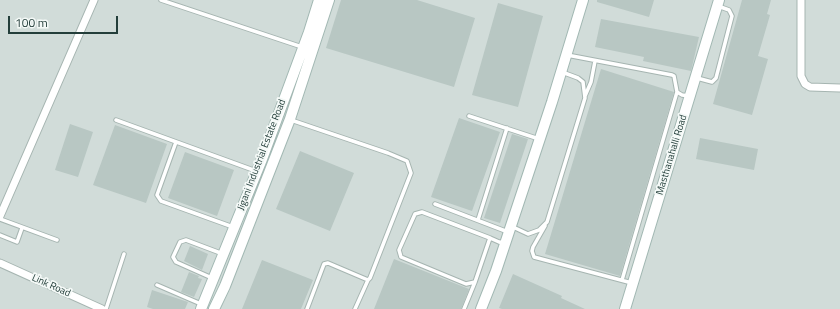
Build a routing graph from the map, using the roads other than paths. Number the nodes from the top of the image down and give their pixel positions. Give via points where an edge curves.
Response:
1 (94, 0) edge
2 (161, 0) edge
3 (318, 0) edge
4 (329, 0) edge
5 (583, 0) edge
6 (801, 0) edge
7 (718, 3) edge
8 (304, 47) junction
9 (566, 55) junction
10 (595, 61) junction
11 (561, 72) junction
12 (696, 78) junction
13 (840, 88) edge
14 (677, 92) junction
15 (690, 96) junction
16 (584, 98) junction
17 (468, 116) dead end
18 (290, 119) junction
19 (116, 120) dead end
20 (507, 128) junction
21 (540, 139) junction
22 (176, 142) junction
23 (257, 172) junction
24 (435, 204) dead end
25 (0, 216) edge
26 (0, 219) edge
27 (478, 220) junction
28 (547, 222) junction
29 (22, 228) junction
30 (234, 228) junction
31 (510, 229) junction
32 (0, 235) edge
33 (490, 238) junction
34 (57, 240) dead end
35 (505, 244) junction
36 (124, 254) dead end
37 (223, 254) junction
38 (628, 258) junction
39 (640, 262) junction
40 (0, 263) edge
41 (213, 278) junction
42 (368, 280) junction
43 (622, 280) junction
44 (475, 282) junction
45 (633, 284) junction
46 (157, 285) dead end
47 (202, 307) edge
48 (102, 309) edge
49 (106, 309) edge
50 (214, 309) edge
51 (307, 309) edge
52 (355, 309) edge
53 (464, 309) edge
54 (481, 309) edge
55 (626, 309) edge

1 - 25 street
2 - 8 lane
3 - 8 main road, Jigani Industrial Estate Road
4 - 18 main road, Jigani Industrial Estate Road
5 - 9 main road
6 - 13 street via 801,76 810,87
7 - 12 main road, Masthanahalli Road
7 - 12 lane via 729,10 732,16 716,78 712,82
8 - 23 main road, Jigani Industrial Estate Road
9 - 10 lane
9 - 11 main road
10 - 14 lane via 672,75
10 - 16 lane via 591,82
11 - 16 lane via 583,82
11 - 21 main road
12 - 15 main road, Masthanahalli Road
14 - 15 lane
14 - 38 lane
15 - 39 main road, Masthanahalli Road
16 - 28 lane
17 - 20 lane
18 - 42 lane via 407,161 411,173
18 - 50 main road, Jigani Industrial Estate Road
19 - 22 lane
20 - 21 lane
20 - 27 lane
21 - 31 main road
22 - 23 lane
22 - 30 lane via 157,196 161,201
23 - 30 main road, Jigani Industrial Estate Road
24 - 27 lane
26 - 29 lane
27 - 31 lane
28 - 31 lane via 539,230 528,234
28 - 43 lane via 533,247 534,257
29 - 32 lane via 17,242
29 - 34 lane
30 - 37 main road, Jigani Industrial Estate Road
31 - 35 main road
33 - 35 lane
33 - 44 lane
33 - 44 lane via 422,212 415,214 399,250 400,257 466,284
35 - 54 main road
36 - 49 lane
37 - 41 main road, Jigani Industrial Estate Road
37 - 41 lane via 186,240 180,242 173,257 176,262
38 - 39 lane
38 - 43 lane
39 - 45 main road, Masthanahalli Road
40 - 48 street, Link Road
41 - 47 main road, Jigani Industrial Estate Road
42 - 51 lane via 328,263 324,264
42 - 52 lane
43 - 45 lane
44 - 53 lane
45 - 55 main road, Masthanahalli Road
46 - 47 lane

